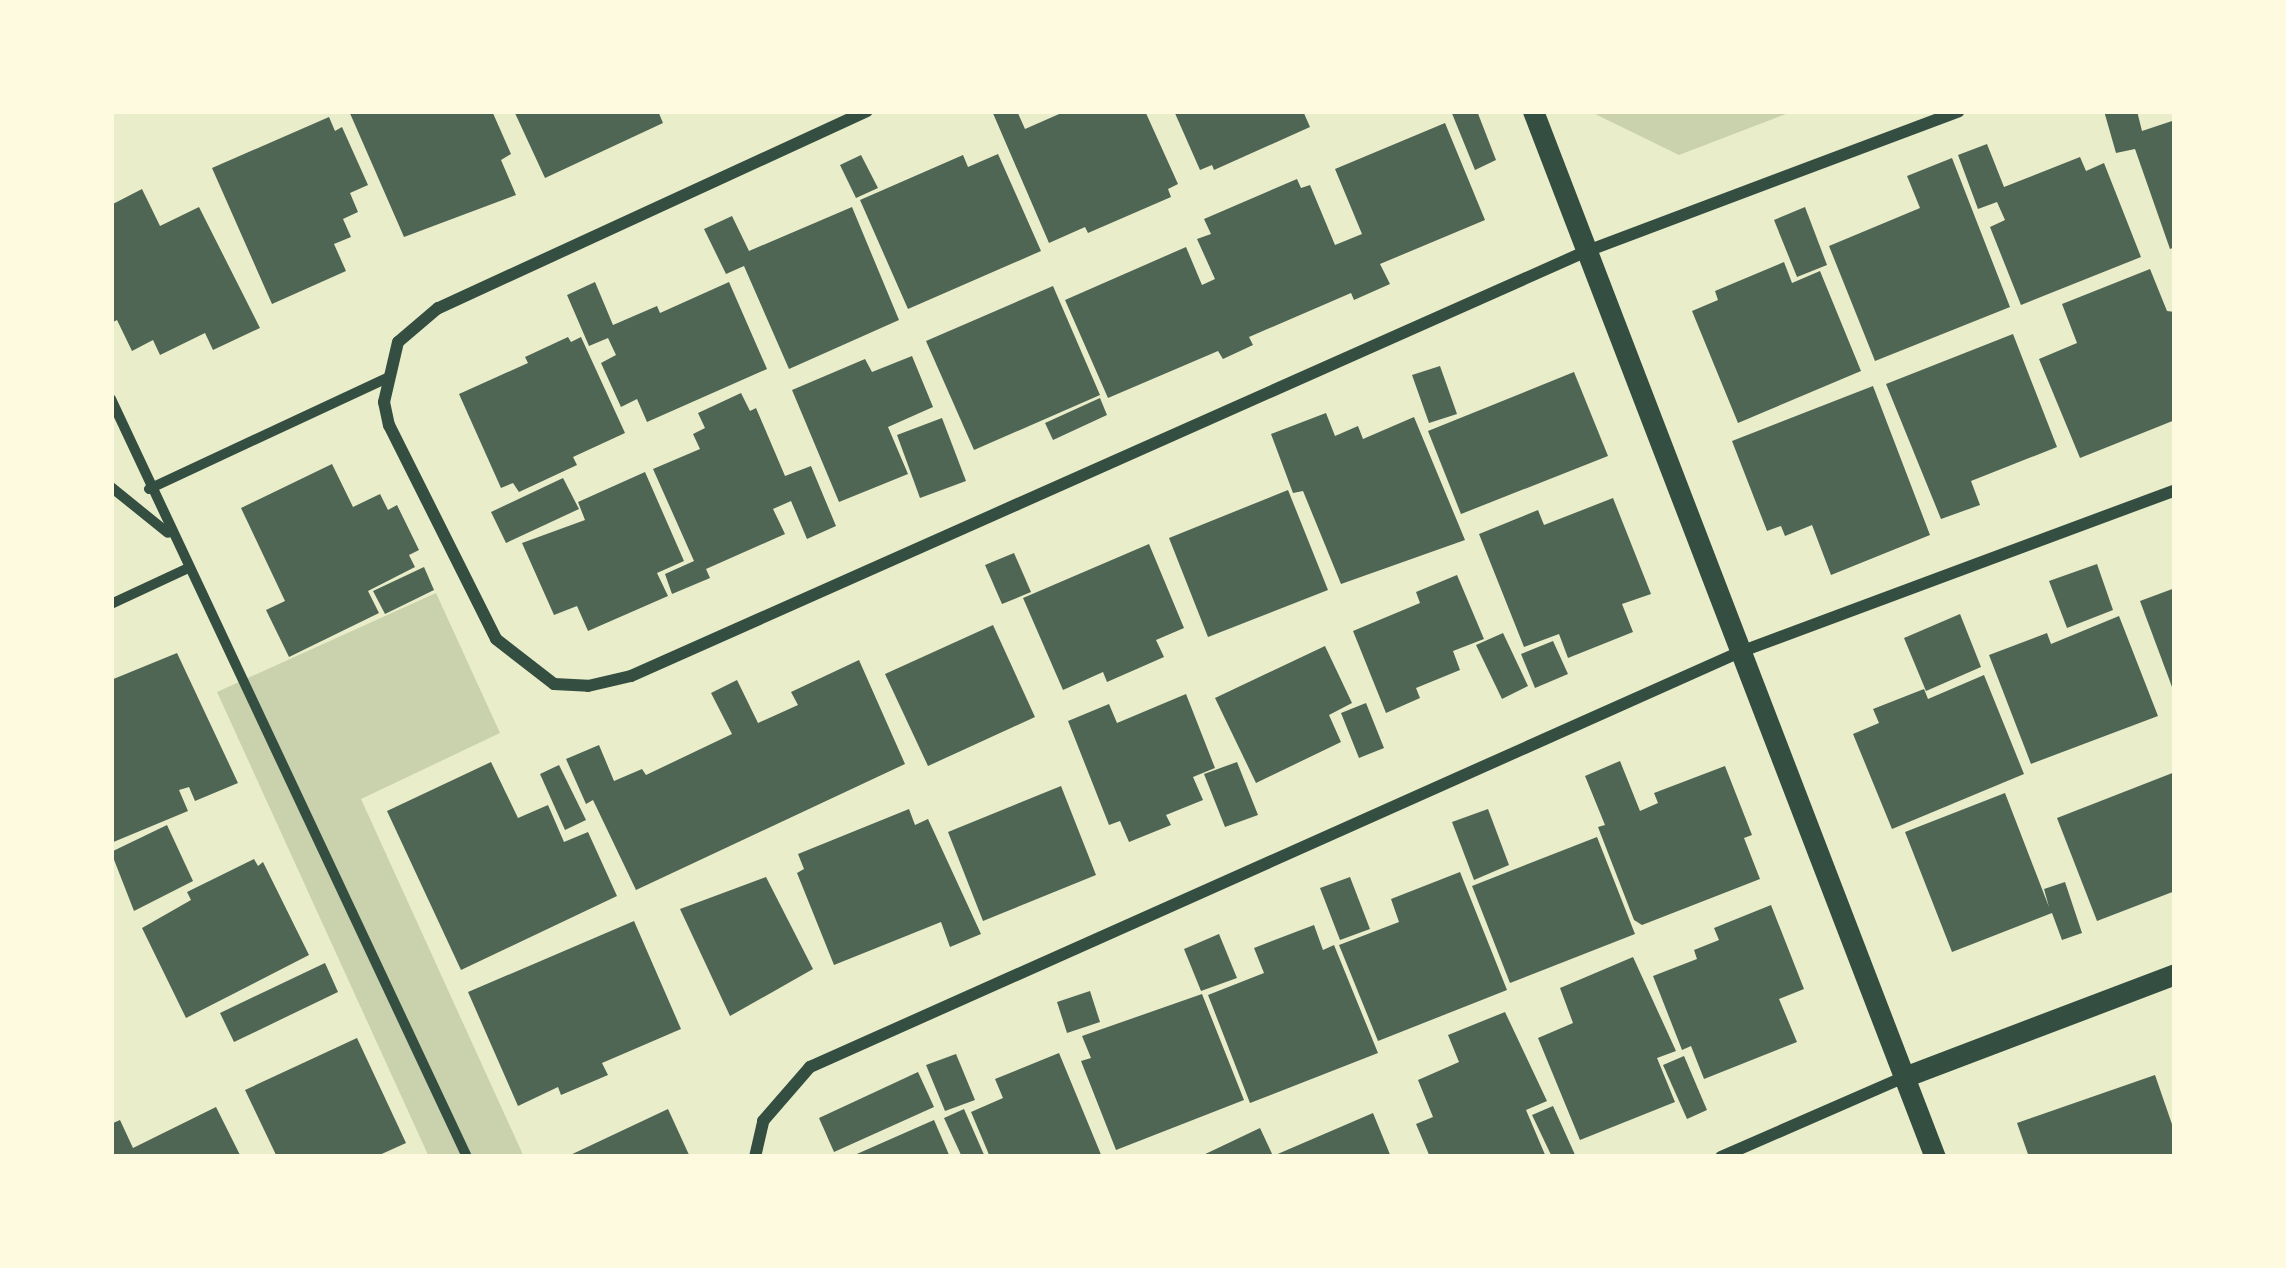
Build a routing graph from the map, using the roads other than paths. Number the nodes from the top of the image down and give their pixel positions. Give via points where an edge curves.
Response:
1 (867, 111) edge
2 (1533, 111) edge
3 (1959, 111) edge
4 (1587, 250) junction
5 (387, 378) junction
6 (111, 399) edge
7 (111, 487) edge
8 (149, 489) junction
9 (2175, 490) edge
10 (170, 535) junction
11 (186, 569) junction
12 (111, 604) edge
13 (1740, 652) junction
14 (2175, 974) edge
15 (1904, 1077) junction
16 (467, 1157) edge
17 (755, 1157) edge
18 (1721, 1157) edge
19 (1935, 1157) edge

1 - 5 street via 438,308 398,342
2 - 4 street
3 - 4 street
4 - 5 street via 631,676 588,686 554,684 496,639 389,425
4 - 13 street
5 - 8 street
6 - 8 street
7 - 10 street
8 - 10 street
9 - 13 street
10 - 11 street
11 - 12 street
11 - 16 street
13 - 15 street
13 - 17 street via 810,1067 763,1121
14 - 15 street
15 - 18 street
15 - 19 street

